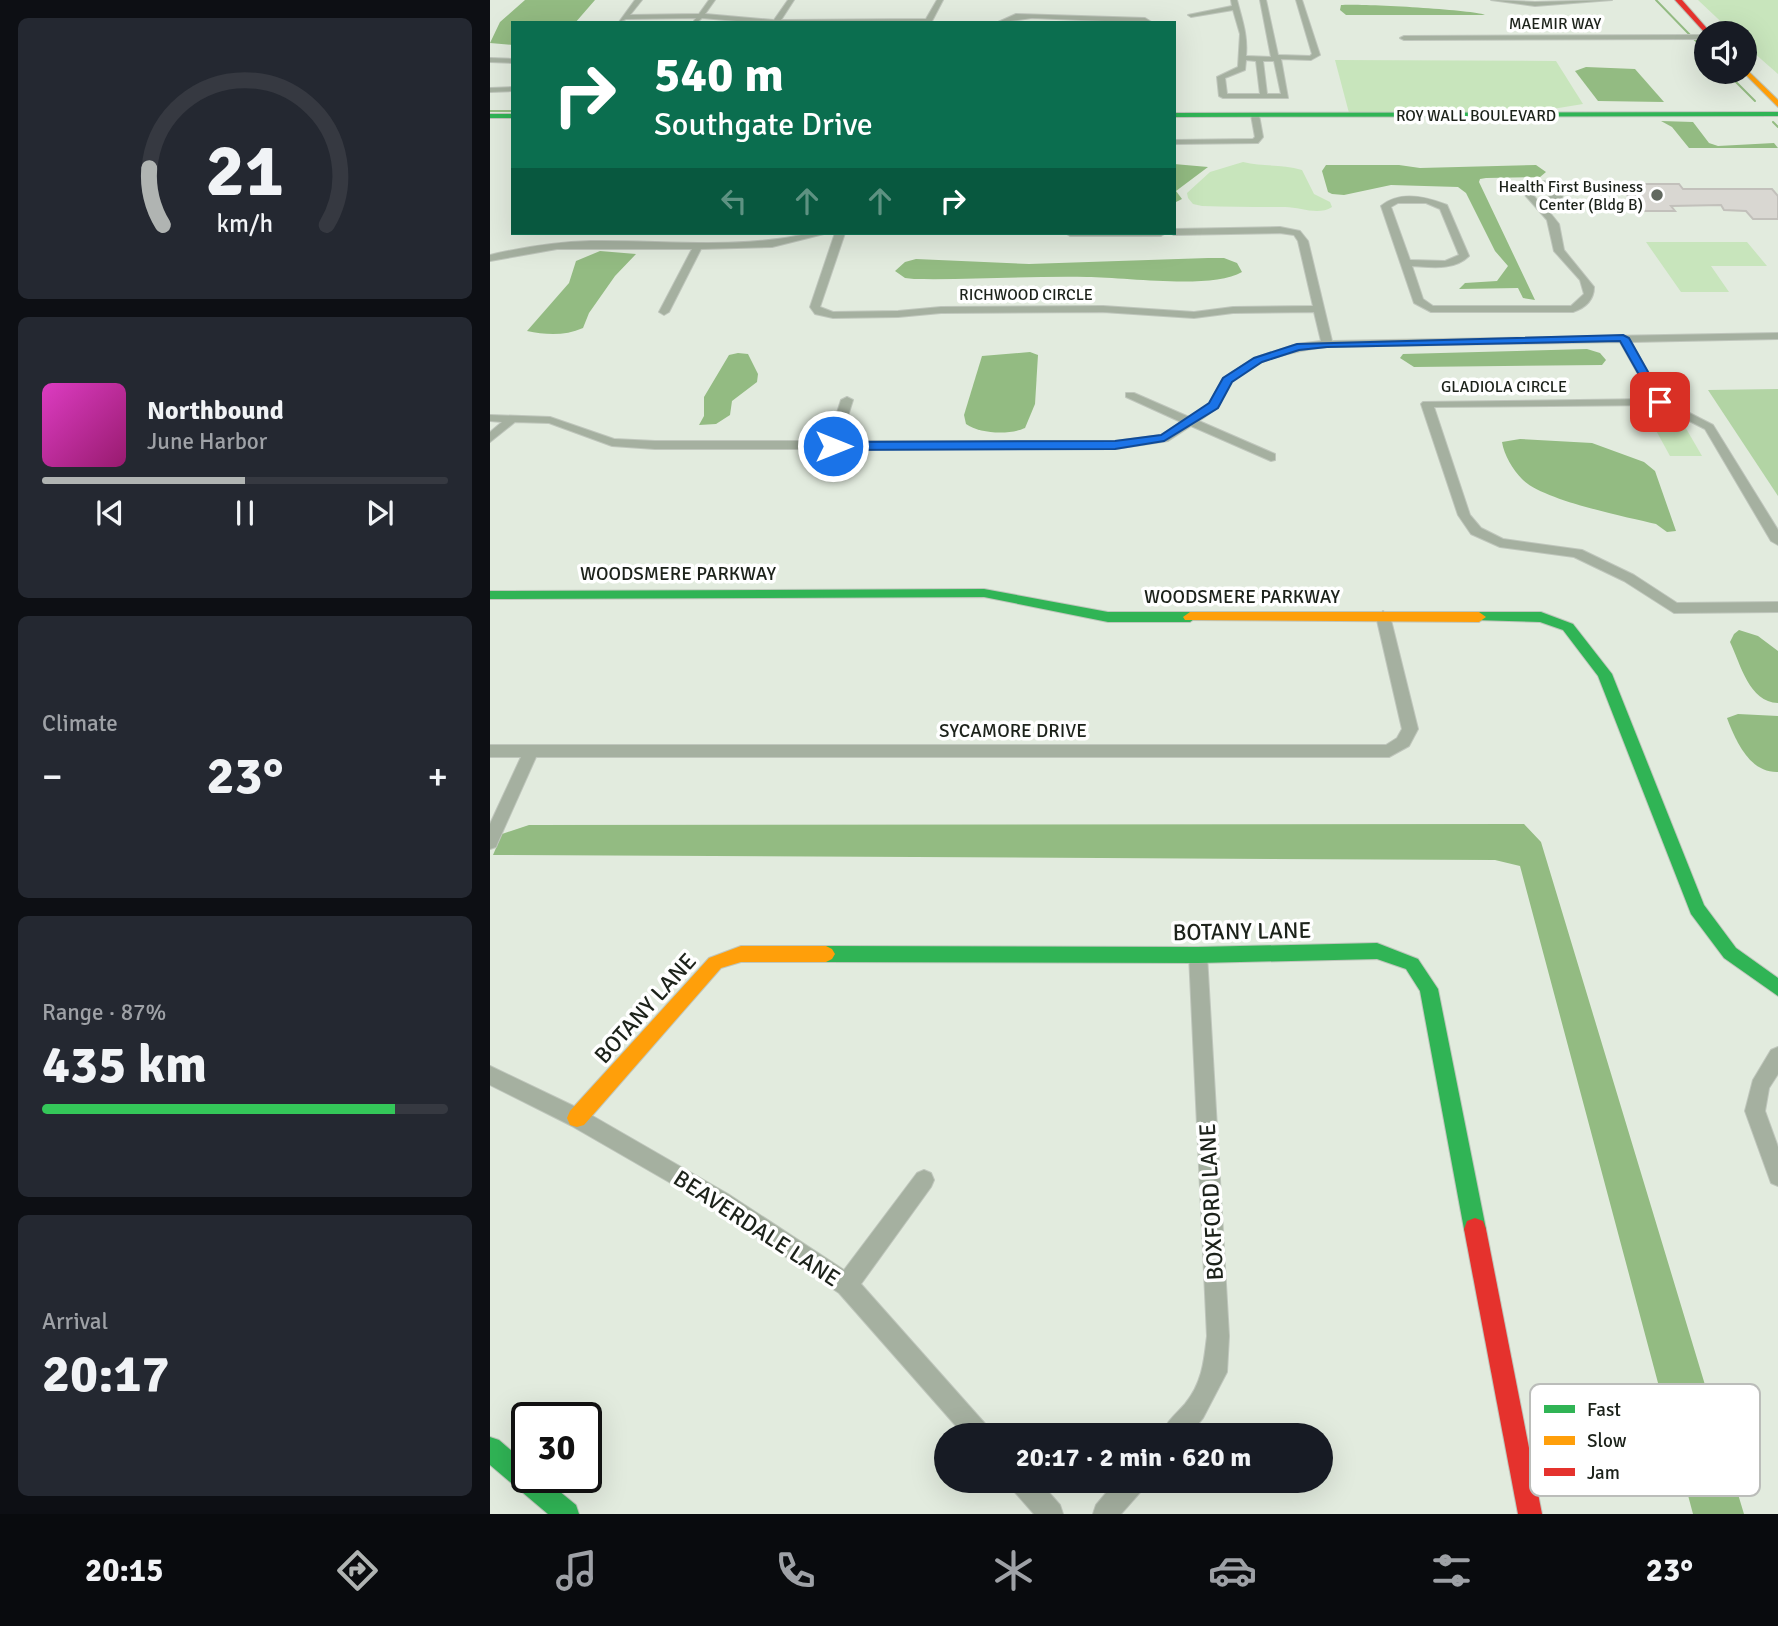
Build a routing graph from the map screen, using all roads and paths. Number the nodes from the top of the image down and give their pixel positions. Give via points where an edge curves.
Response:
1 (639, 0) edge
2 (712, 0) edge
3 (791, 0) edge
4 (940, 0) edge
5 (1264, 0) edge
6 (1299, 0) edge
7 (1494, 0) edge
8 (1609, 0) edge
9 (1678, 0) edge
10 (1234, 4) edge
11 (1036, 8) dead end
12 (1191, 15) dead end
13 (1032, 16) junction
14 (698, 19) edge
15 (622, 20) edge
16 (1093, 20) edge
17 (750, 21) edge
18 (777, 21) edge
19 (928, 21) edge
20 (1004, 21) edge
21 (1112, 21) edge
22 (1695, 21) edge
23 (1694, 35) edge
24 (1404, 38) dead end
25 (1242, 58) junction
26 (1277, 58) junction
27 (1259, 59) junction
28 (490, 60) edge
29 (511, 61) edge
30 (1242, 68) junction
31 (1242, 78) dead end
32 (1757, 83) edge
33 (1243, 88) dead end
34 (511, 89) edge
35 (490, 90) edge
36 (1243, 97) junction
37 (1264, 97) junction
38 (1777, 105) edge
39 (490, 116) edge
40 (511, 116) edge
41 (1176, 116) edge
42 (1255, 116) junction
43 (1176, 142) edge
44 (1543, 209) dead end
45 (1176, 232) edge
46 (814, 235) edge
47 (839, 235) edge
48 (698, 246) junction
49 (490, 258) edge
50 (1406, 263) junction
51 (1317, 309) junction
52 (1520, 311) junction
53 (1536, 311) junction
54 (664, 313) dead end
55 (1526, 322) dead end
56 (1546, 331) junction
57 (1778, 336) edge
58 (1623, 338) junction
59 (1327, 344) junction
60 (1130, 395) dead end
61 (846, 400) dead end
62 (1660, 402) junction
63 (490, 418) edge
64 (513, 418) junction
65 (1192, 421) junction
66 (490, 438) edge
67 (833, 446) junction
68 (1271, 457) dead end
69 (1778, 541) edge
70 (490, 595) edge
71 (1778, 607) edge
72 (1383, 616) junction
73 (490, 751) edge
74 (531, 751) junction
75 (490, 842) edge
76 (1198, 955) junction
77 (1778, 988) edge
78 (1778, 1056) edge
79 (490, 1075) edge
80 (577, 1118) junction
81 (1778, 1176) edge
82 (924, 1180) dead end
83 (847, 1285) junction
84 (969, 1423) edge
85 (1184, 1423) edge
86 (490, 1449) edge
87 (1032, 1493) edge
88 (1123, 1493) edge
89 (567, 1514) edge
90 (1051, 1514) edge
91 (1105, 1514) edge
92 (1530, 1514) edge

1 - 15 street
2 - 14 street
3 - 18 street
4 - 19 street
5 - 26 street
6 - 26 street via 1316,55
7 - 8 street via 1535,4
9 - 22 street
10 - 12 street
10 - 25 street via 1244,36
11 - 13 street
13 - 16 street
13 - 20 street
14 - 15 street
14 - 17 street
16 - 21 street
23 - 24 street, MAEMIR WAY
25 - 27 street
25 - 30 street
26 - 27 street
26 - 37 street via 1285,96
27 - 37 street
28 - 29 street
30 - 31 street
30 - 36 street via 1221,77 1223,96
32 - 38 street
33 - 36 street
34 - 35 street
36 - 37 street
38 - 42 street, ROY WALL BOULEVARD
39 - 40 street
41 - 42 street, ROY WALL BOULEVARD
42 - 43 street via 1259,137 1255,141
44 - 53 street via 1554,226 1555,244 1585,278 1590,291 1573,309
45 - 51 street via 1297,233 1303,241
46 - 48 street via 766,245
47 - 51 street, RICHWOOD CIRCLE via 815,307 833,315 1063,309 1194,315
48 - 49 street via 551,247
48 - 54 street
50 - 50 street via 1388,203 1427,200 1444,207 1464,256 1450,263
50 - 52 street via 1418,302 1427,308
51 - 59 street
52 - 53 street
52 - 55 street
53 - 56 street
56 - 58 street
56 - 59 street via 1534,337
57 - 58 street
58 - 62 street
59 - 65 street via 1297,347 1258,360 1227,380 1214,405
60 - 65 street
61 - 67 street
62 - 69 street via 1709,427
62 - 71 street, GLADIOLA CIRCLE via 1427,404 1464,515 1476,531 1500,543 1577,553 1629,578 1674,608
63 - 64 street
64 - 66 street
64 - 67 street via 550,420 612,442
65 - 67 street via 1164,438 1115,445
65 - 68 street
70 - 72 street, WOODSMERE PARKWAY via 984,593 1108,617
72 - 74 street, SYCAMORE DRIVE via 1410,729 1403,742 1389,751
72 - 77 street, WOODSMERE PARKWAY via 1541,617 1568,627 1605,674 1697,909 1730,953
73 - 74 street, SYCAMORE DRIVE
74 - 75 street
76 - 80 street, BOTANY LANE via 741,954 715,963
76 - 85 street, BOXFORD LANE via 1218,1336 1215,1372
76 - 92 street, BOTANY LANE via 1377,951 1412,964 1429,989
78 - 81 street via 1759,1086 1755,1111
79 - 80 street, BEAVERDALE LANE
80 - 83 street, BEAVERDALE LANE via 721,1201
82 - 83 street
83 - 84 street, BEAVERDALE LANE
86 - 89 street
87 - 90 street
88 - 91 street

